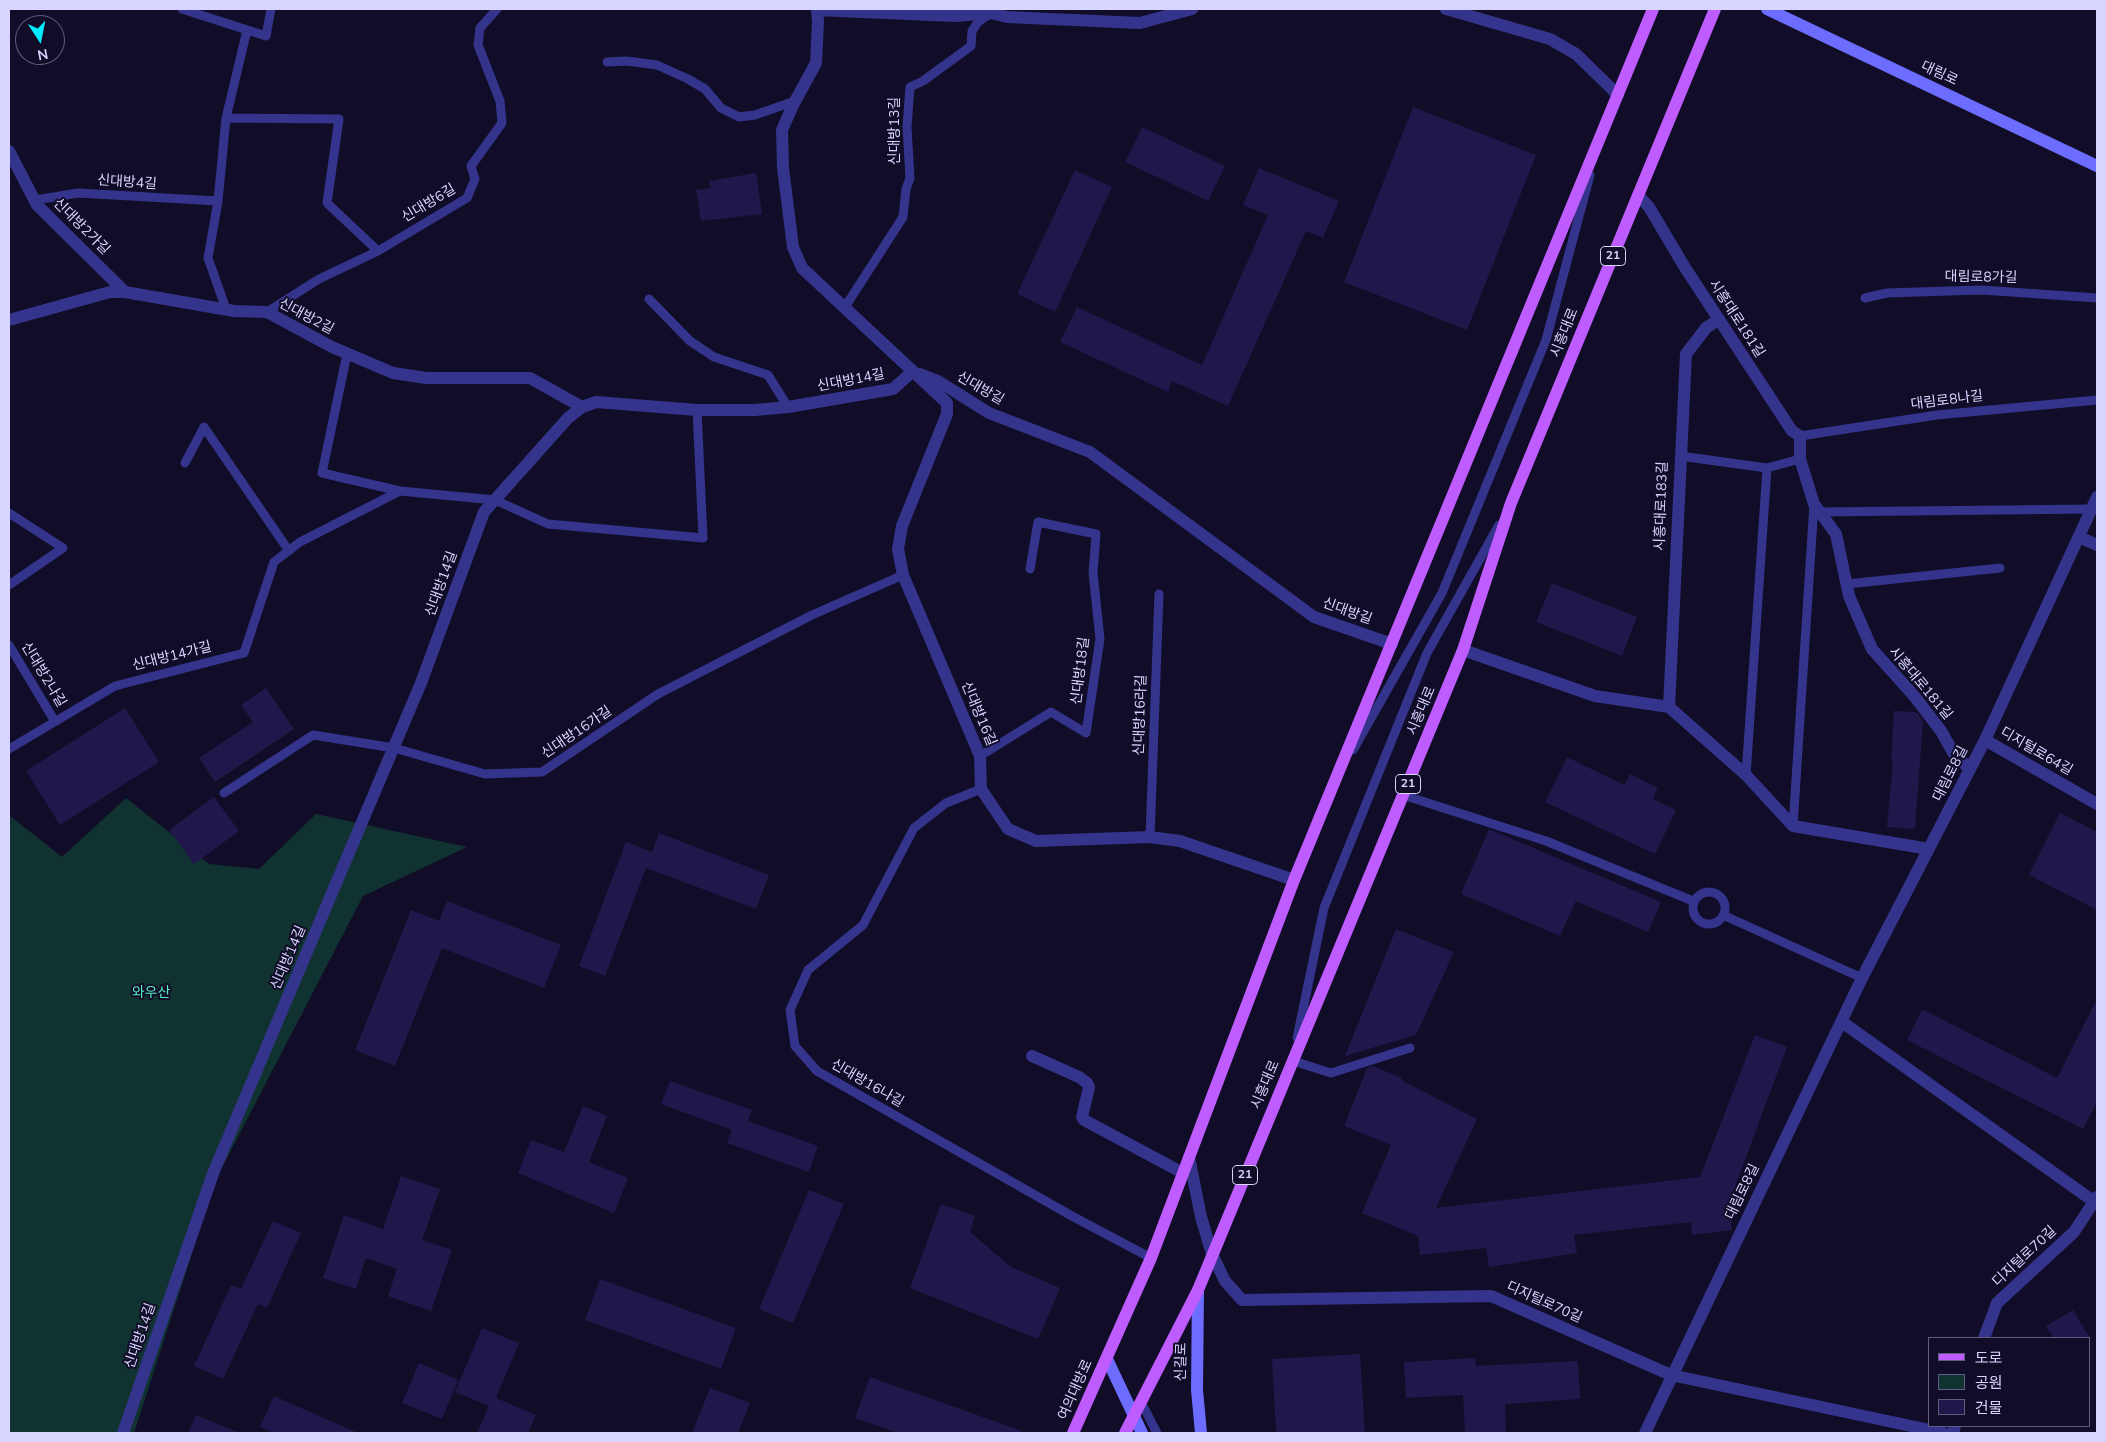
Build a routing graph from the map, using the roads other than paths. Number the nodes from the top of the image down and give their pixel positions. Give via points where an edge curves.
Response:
1 (182, 9) edge
2 (271, 9) edge
3 (497, 9) edge
4 (817, 9) edge
5 (1192, 9) edge
6 (1446, 9) edge
7 (1653, 9) edge
8 (1715, 9) edge
9 (1767, 9) edge
10 (991, 11) edge
11 (247, 30) junction
12 (607, 62) dead end
13 (1618, 95) junction
14 (795, 101) junction
15 (226, 118) junction
16 (1599, 141) junction
17 (9, 151) edge
18 (2097, 166) edge
19 (1638, 195) junction
20 (35, 200) junction
21 (218, 202) junction
22 (378, 251) junction
23 (125, 292) junction
24 (1865, 298) dead end
25 (2097, 298) edge
26 (649, 299) dead end
27 (846, 306) junction
28 (226, 309) junction
29 (267, 312) junction
30 (1719, 319) junction
31 (9, 320) edge
32 (347, 354) junction
33 (913, 371) junction
34 (2097, 400) edge
35 (582, 407) junction
36 (788, 407) junction
37 (697, 410) junction
38 (1800, 436) junction
39 (1680, 456) junction
40 (1800, 459) junction
41 (185, 463) dead end
42 (1767, 468) junction
43 (400, 491) junction
44 (2097, 497) edge
45 (495, 500) junction
46 (1512, 503) junction
47 (1817, 508) junction
48 (2092, 509) junction
49 (9, 513) edge
50 (2079, 537) junction
51 (2097, 545) edge
52 (289, 551) junction
53 (2000, 568) dead end
54 (1030, 569) dead end
55 (903, 575) junction
56 (1847, 584) junction
57 (9, 585) edge
58 (1159, 594) dead end
59 (1392, 644) junction
60 (9, 645) edge
61 (1463, 650) junction
62 (1669, 707) junction
63 (54, 720) junction
64 (1985, 740) junction
65 (394, 748) junction
66 (9, 749) edge
67 (980, 756) junction
68 (1970, 769) junction
69 (1746, 775) junction
70 (1336, 778) junction
71 (981, 789) junction
72 (224, 793) dead end
73 (1403, 795) junction
74 (2097, 804) edge
75 (1794, 826) junction
76 (1150, 837) junction
77 (1929, 849) junction
78 (1294, 880) junction
79 (1693, 901) junction
80 (1723, 915) junction
81 (1862, 978) junction
82 (1842, 1022) junction
83 (1410, 1048) dead end
84 (1032, 1056) dead end
85 (1293, 1061) junction
86 (1189, 1157) junction
87 (1182, 1173) junction
88 (2096, 1200) edge
89 (1212, 1254) junction
90 (1151, 1258) junction
91 (1198, 1290) junction
92 (1984, 1337) edge
93 (1107, 1358) junction
94 (1672, 1376) junction
95 (1141, 1402) junction
96 (1134, 1417) junction
97 (123, 1433) edge
98 (1073, 1433) edge
99 (1125, 1433) edge
100 (1142, 1433) edge
101 (1157, 1433) edge
102 (1201, 1433) edge
103 (1644, 1433) edge
104 (1944, 1433) edge

1 - 11 lane
2 - 11 lane via 266,36
3 - 22 lane, 신대방6길 via 480,28 478,45 500,101 502,123 471,166 475,179 467,198
4 - 10 street via 955,16
4 - 14 street, 신대방길 via 816,63
5 - 10 street via 1140,23 1006,17
6 - 13 street via 1550,39 1576,54
7 - 13 main road
8 - 19 main road, 시흥대로 / 21
9 - 18 street, 대림로
10 - 27 lane, 신대방13길 via 972,31 971,46 910,87 907,127 910,178 903,218
11 - 15 lane
12 - 14 lane via 627,61 657,66 688,78 705,89 721,108 739,117
13 - 16 main road
14 - 27 street, 신대방길 via 782,130 783,168 793,247 802,268
15 - 21 lane
15 - 22 lane via 339,119 327,203
16 - 59 main road
16 - 70 lane via 1546,340 1442,594
17 - 20 street, 신대방2가길
19 - 30 street, 시흥대로181길 via 1649,207
19 - 46 main road, 시흥대로 / 21
20 - 21 lane, 신대방4길 via 78,193
20 - 23 street, 신대방2가길
21 - 28 lane via 208,258
22 - 29 lane, 신대방6길 via 319,279
23 - 28 street, 신대방2길
23 - 31 street, 신대방2길 via 110,292
24 - 25 lane, 대림로8가길 via 1887,293 1982,290
26 - 36 lane via 690,341 714,358 768,375
27 - 33 street, 신대방길
28 - 29 street, 신대방2길
29 - 32 street, 신대방2길
30 - 38 street, 시흥대로181길 via 1792,431
30 - 39 street, 시흥대로183길 via 1706,328 1686,354
32 - 35 street, 신대방2길 via 393,372 426,378 530,378
32 - 43 lane via 322,473
33 - 36 street, 신대방14길 via 893,389
33 - 55 street, 신대방16길 via 942,395 948,414 902,526 898,549
33 - 59 street, 신대방길 via 938,381 989,413 1090,452 1314,617
34 - 38 lane, 대림로8나길 via 1937,415
35 - 37 street, 신대방14길 via 596,402
35 - 45 street, 신대방14길 via 568,418
36 - 37 street, 신대방14길
37 - 45 lane via 703,538 548,524
38 - 40 street, 시흥대로181길
39 - 42 lane
39 - 62 street, 시흥대로183길
40 - 42 lane
40 - 47 street, 시흥대로181길
41 - 52 lane via 204,427
42 - 69 lane
43 - 45 lane
43 - 52 lane, 신대방14가길 via 300,542
44 - 48 street, 대림로8길
45 - 65 street, 신대방14길 via 484,512
46 - 61 main road, 시흥대로 / 21
46 - 85 lane via 1427,653 1324,908
47 - 48 lane
47 - 56 street, 시흥대로181길 via 1836,534
47 - 75 lane
48 - 50 street, 대림로8길
49 - 57 lane via 63,548
50 - 51 street
50 - 64 street, 대림로8길
52 - 63 lane, 신대방14가길 via 274,562 244,653 115,686
53 - 56 lane
54 - 67 lane, 신대방18길 via 1038,522 1096,534 1093,573 1100,639 1086,733 1051,712
55 - 65 lane, 신대방16가길 via 812,615 658,694 542,772 485,774
55 - 67 street, 신대방16길
56 - 68 street, 시흥대로181길 via 1872,649 1915,697 1954,754
58 - 76 lane, 신대방16라길
59 - 70 main road
60 - 63 lane, 신대방2나길
61 - 62 street via 1596,696
61 - 73 main road, 시흥대로 / 21
62 - 69 street
63 - 66 lane, 신대방14가길
64 - 68 street, 대림로8길
64 - 74 street, 디지털로64길
65 - 72 lane, 신대방16가길 via 313,735
65 - 97 street, 신대방14길 via 214,1171
67 - 71 street, 신대방16길
68 - 77 street, 대림로8길
69 - 75 street
70 - 78 main road
71 - 76 street via 1008,829 1036,841
71 - 90 lane, 신대방16나길 via 946,803 914,828 863,925 808,970 790,1010 795,1046 817,1071
73 - 79 lane via 1546,841
73 - 85 main road, 시흥대로 / 21
75 - 77 street
76 - 78 street via 1180,842
77 - 81 street, 대림로8길
78 - 86 main road
79 - 80 lane via 1693,912 1703,923 1714,923
79 - 80 lane via 1701,893 1717,893 1724,902
80 - 81 lane
81 - 82 street, 대림로8길
82 - 88 street
82 - 94 street, 대림로8길
83 - 85 lane via 1331,1072
84 - 87 street via 1087,1083 1084,1120
85 - 89 main road, 시흥대로 / 21
86 - 87 main road
86 - 89 street, 디지털로70길
87 - 90 main road
88 - 92 street, 디지털로70길 via 2074,1232 1997,1303
89 - 91 main road, 시흥대로 / 21
89 - 94 street, 디지털로70길 via 1225,1281 1242,1300 1491,1296
90 - 93 main road
91 - 95 main road, 시흥대로 / 21
91 - 102 street, 신길로 via 1197,1390
93 - 96 street
93 - 98 main road, 여의대방로
94 - 103 street, 대림로8길
94 - 104 street, 디지털로70길
95 - 96 main road, 시흥대로 / 21
95 - 101 lane
96 - 99 main road
96 - 100 street

